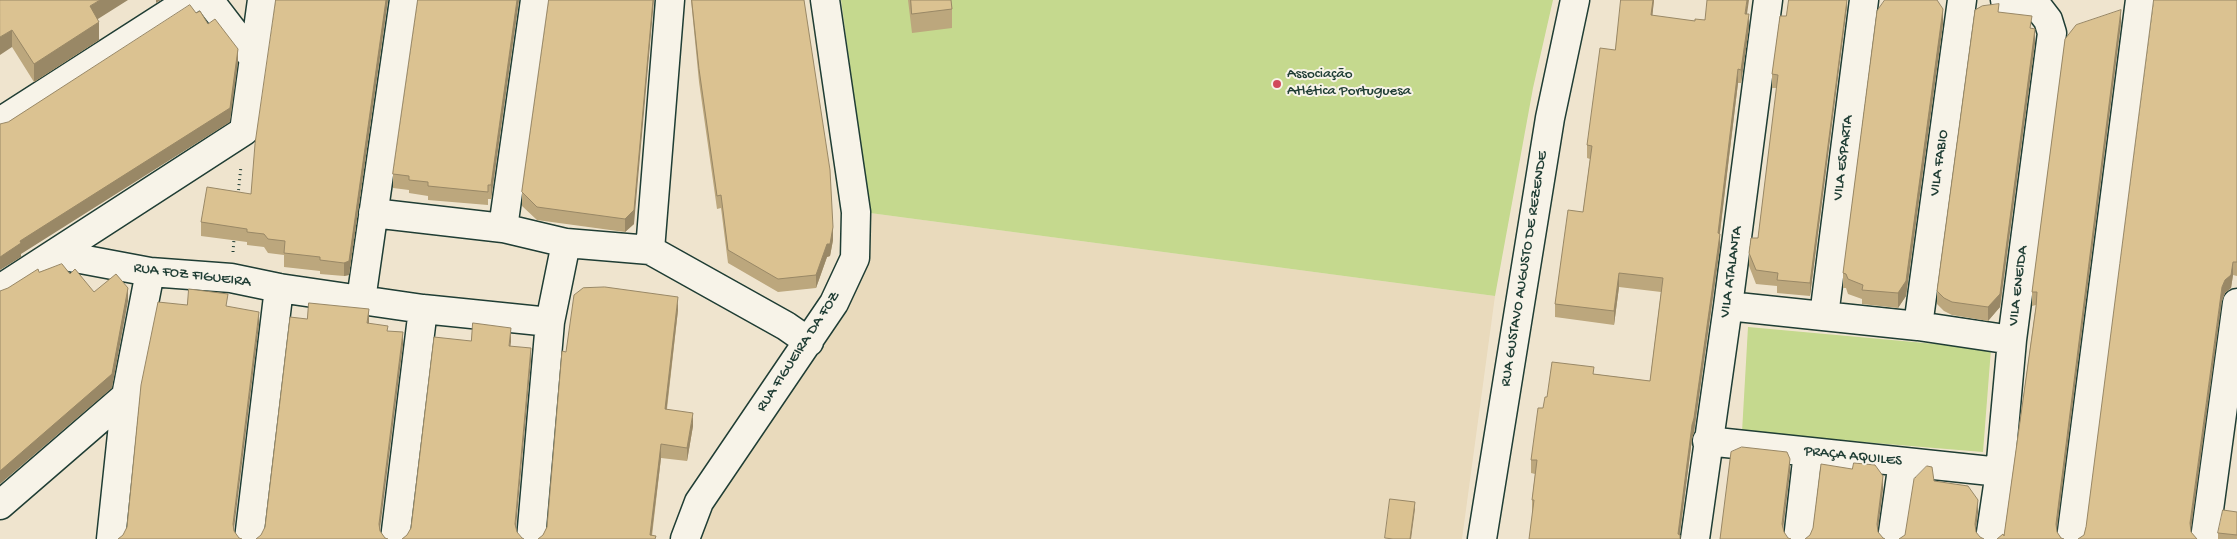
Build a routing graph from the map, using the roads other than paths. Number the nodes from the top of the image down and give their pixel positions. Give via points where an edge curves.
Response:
1 (190, 0) edge
2 (209, 0) edge
3 (262, 0) edge
4 (404, 0) edge
5 (535, 0) edge
6 (670, 0) edge
7 (825, 0) edge
8 (1575, 0) edge
9 (1864, 0) edge
10 (1962, 0) edge
11 (2005, 0) edge
12 (2140, 0) edge
13 (1767, 3) edge
14 (255, 60) junction
15 (0, 122) edge
16 (373, 213) junction
17 (503, 228) junction
18 (566, 243) junction
19 (650, 250) junction
20 (54, 254) junction
21 (150, 272) junction
22 (279, 288) junction
23 (0, 289) edge
24 (361, 300) junction
25 (2237, 303) edge
26 (1728, 306) junction
27 (423, 309) junction
28 (1824, 316) junction
29 (550, 322) junction
30 (1918, 326) junction
31 (2012, 340) junction
32 (809, 342) junction
33 (126, 396) junction
34 (1707, 441) junction
35 (1808, 452) junction
36 (1903, 462) junction
37 (2000, 472) junction
38 (0, 505) edge
39 (111, 539) edge
40 (249, 539) edge
41 (395, 539) edge
42 (531, 539) edge
43 (685, 539) edge
44 (1482, 539) edge
45 (1694, 539) edge
46 (1798, 539) edge
47 (1892, 539) edge
48 (1990, 539) edge
49 (2071, 539) edge
50 (2205, 539) edge

1 - 15 street
2 - 14 street
3 - 14 street
4 - 16 street
5 - 17 street
6 - 19 street
7 - 32 street, RUA FIGUEIRA DA FOZ via 856,212 855,258 834,303
8 - 44 street, RUA GUSTAVO AUGUSTO DE REZENDE via 1550,118
9 - 28 street, VILA ESPARTA
10 - 30 street, VILA FABIO
11 - 31 street, VILA ENEIDA via 2038,7 2044,12 2052,33
12 - 49 street
13 - 26 street, VILA ATALANTA
14 - 20 street via 244,131
16 - 17 street
16 - 24 street
17 - 18 street
18 - 19 street
18 - 29 street
19 - 32 street
20 - 21 street, RUA FOZ FIGUEIRA
20 - 23 street
21 - 22 street, RUA FOZ FIGUEIRA via 231,278
21 - 33 street
22 - 24 street, RUA FOZ FIGUEIRA
22 - 40 street
24 - 27 street, RUA FOZ FIGUEIRA
25 - 50 street
26 - 28 street
26 - 34 street, VILA ATALANTA
27 - 29 street, RUA FOZ FIGUEIRA
27 - 41 street
28 - 30 street
29 - 42 street
30 - 31 street
31 - 37 street, VILA ENEIDA
32 - 43 street, RUA FIGUEIRA DA FOZ via 699,502
33 - 38 street
33 - 39 street
34 - 35 street, PRAÇA AQUILES
34 - 45 street, VILA ATALANTA
35 - 36 street, PRAÇA AQUILES
35 - 46 street
36 - 37 street, PRAÇA AQUILES
36 - 47 street
37 - 48 street, VILA ENEIDA

